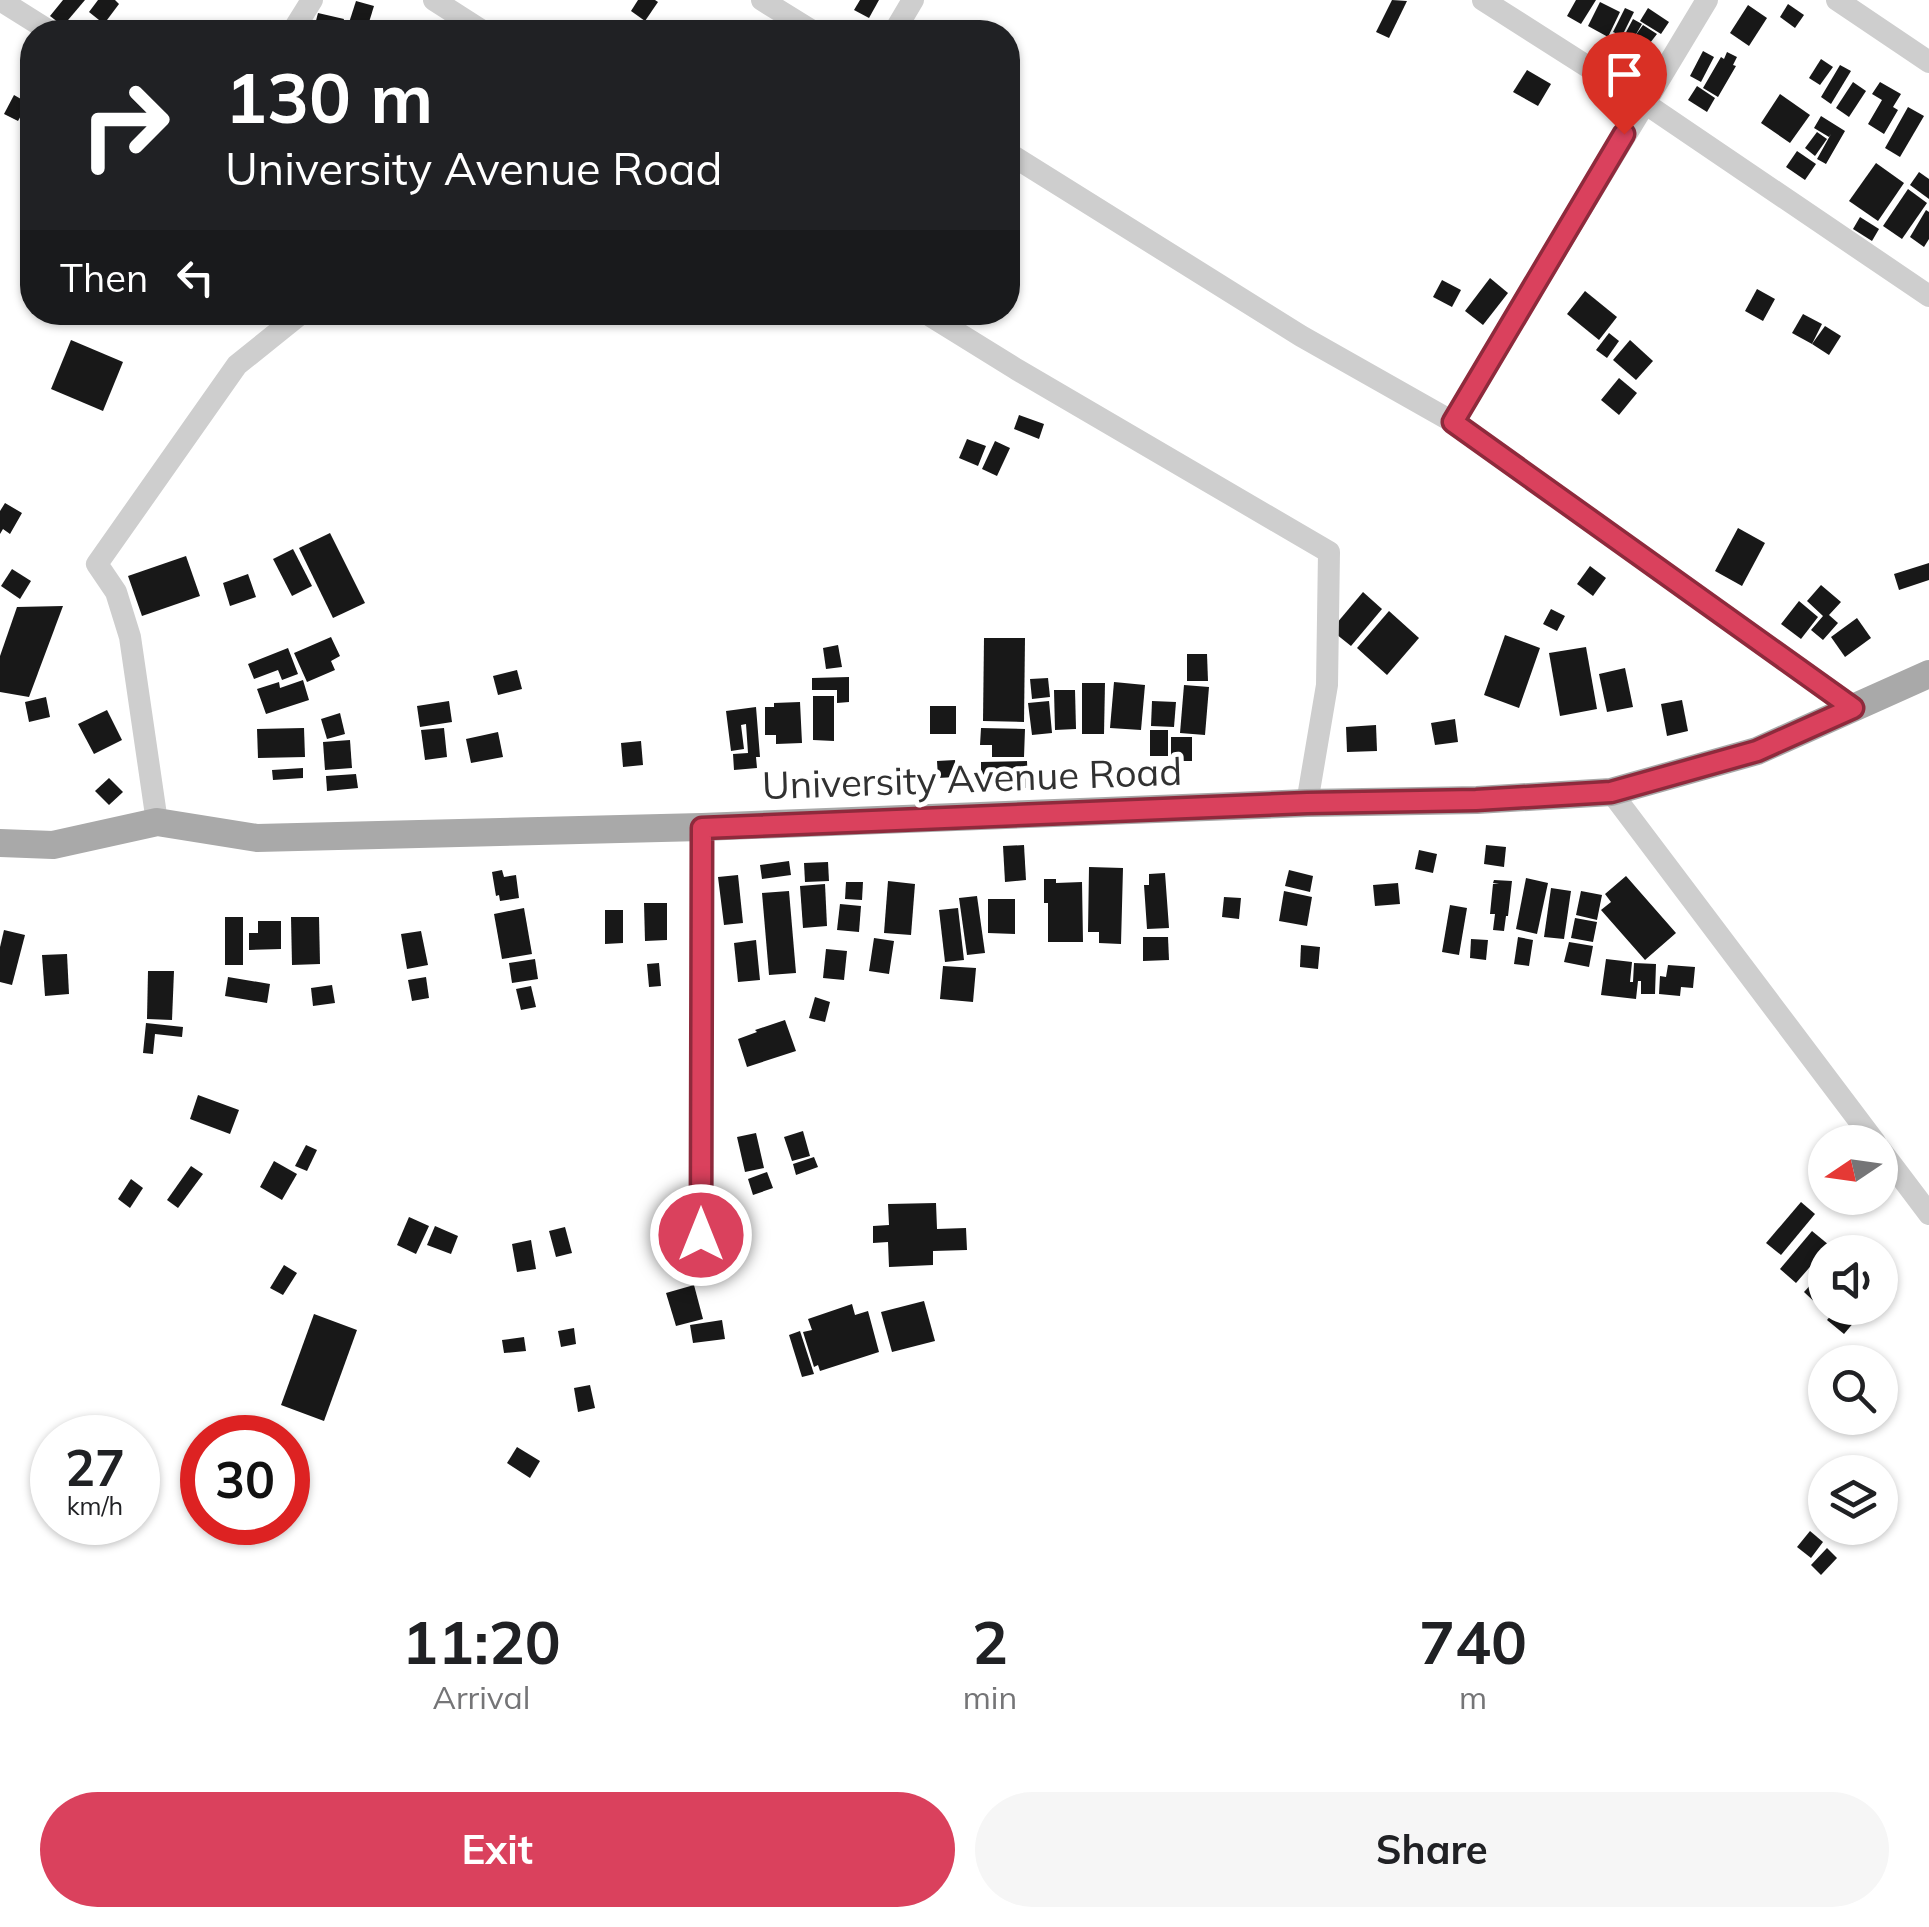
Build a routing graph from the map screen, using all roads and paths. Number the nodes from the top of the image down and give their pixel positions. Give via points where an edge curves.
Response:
1 (0, 0) edge
2 (434, 0) edge
3 (762, 0) edge
4 (1483, 0) edge
5 (1707, 0) edge
6 (1837, 0) edge
7 (32, 20) edge
8 (465, 20) edge
9 (794, 20) edge
10 (1929, 62) edge
11 (1644, 102) junction
12 (1020, 161) edge
13 (1929, 296) edge
14 (286, 325) edge
15 (945, 325) edge
16 (1453, 422) junction
17 (1929, 674) edge
18 (1853, 708) junction
19 (1611, 792) junction
20 (1307, 803) junction
21 (158, 822) junction
22 (702, 828) junction
23 (0, 844) edge
24 (1862, 1125) edge
25 (1898, 1173) edge
26 (1929, 1214) edge
27 (701, 1235) dead end

1 - 7 street
2 - 8 street
3 - 9 street
4 - 11 street
5 - 11 street
6 - 10 street
11 - 13 street
11 - 16 street
12 - 16 street via 1300,336
14 - 21 street via 237,364 98,564 116,592 130,637
15 - 20 street via 1329,552 1327,685
16 - 18 street
17 - 18 main road, University Avenue Road
18 - 19 main road, University Avenue Road via 1757,751
19 - 20 main road, University Avenue Road
19 - 24 street
20 - 22 main road, University Avenue Road
21 - 22 main road, University Avenue Road via 257,838
21 - 23 main road, University Avenue Road via 53,844
22 - 27 street
25 - 26 street

